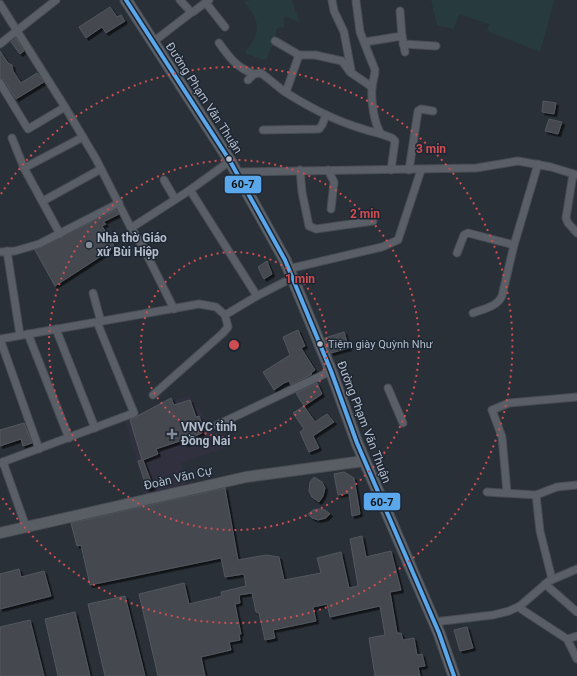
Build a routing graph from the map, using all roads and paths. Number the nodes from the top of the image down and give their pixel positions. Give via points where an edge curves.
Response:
1 (56, 0) edge
2 (126, 0) edge
3 (180, 0) edge
4 (332, 0) edge
5 (208, 1) edge
6 (356, 1) dead end
7 (0, 4) edge
8 (400, 11) dead end
9 (192, 12) junction
10 (225, 28) dead end
11 (17, 32) junction
12 (403, 40) junction
13 (275, 41) dead end
14 (153, 42) junction
15 (365, 42) junction
16 (219, 43) dead end
17 (0, 44) edge
18 (436, 46) dead end
19 (405, 52) dead end
20 (299, 55) junction
21 (350, 72) junction
22 (254, 74) junction
23 (248, 80) dead end
24 (0, 83) edge
25 (372, 87) junction
26 (286, 92) junction
27 (65, 107) junction
28 (433, 111) dead end
29 (326, 115) junction
30 (263, 130) dead end
31 (381, 134) junction
32 (83, 137) junction
33 (12, 138) dead end
34 (230, 161) junction
35 (538, 164) junction
36 (24, 168) junction
37 (101, 169) junction
38 (300, 170) junction
39 (328, 170) junction
40 (391, 170) junction
41 (409, 170) junction
42 (422, 170) junction
43 (236, 172) junction
44 (575, 174) edge
45 (164, 180) dead end
46 (190, 190) junction
47 (176, 199) junction
48 (42, 201) junction
49 (119, 203) junction
50 (331, 209) dead end
51 (374, 221) dead end
52 (131, 228) junction
53 (577, 233) edge
54 (60, 234) junction
55 (514, 245) junction
56 (3, 252) edge
57 (457, 253) dead end
58 (290, 273) junction
59 (93, 293) dead end
60 (257, 296) junction
61 (174, 309) junction
62 (473, 313) dead end
63 (225, 315) junction
64 (99, 322) junction
65 (56, 329) junction
66 (28, 334) junction
67 (20, 336) junction
68 (0, 339) edge
69 (330, 371) junction
70 (388, 388) dead end
71 (153, 395) dead end
72 (577, 397) edge
73 (403, 422) dead end
74 (217, 425) dead end
75 (95, 428) junction
76 (69, 438) junction
77 (40, 449) junction
78 (364, 461) junction
79 (2, 462) edge
80 (577, 485) edge
81 (487, 492) dead end
82 (507, 492) junction
83 (536, 495) junction
84 (26, 527) junction
85 (0, 534) edge
86 (577, 569) edge
87 (552, 579) junction
88 (545, 584) junction
89 (518, 608) junction
90 (577, 612) edge
91 (434, 622) junction
92 (577, 636) edge
93 (567, 639) junction
94 (577, 659) edge
95 (454, 676) edge

1 - 11 street
2 - 14 main road, Đường Phạm Văn Thuận
3 - 9 street
4 - 21 street via 344,32
5 - 9 street
5 - 10 street
6 - 15 street via 360,32
7 - 11 street
8 - 12 street
9 - 14 street
11 - 17 street
11 - 27 street
12 - 15 street
12 - 18 street
12 - 19 street
13 - 20 street
14 - 34 main road, Đường Phạm Văn Thuận
15 - 25 street via 375,70
16 - 22 street via 232,62
20 - 21 street via 315,55 342,61
20 - 26 street
21 - 25 street
22 - 23 street
22 - 26 street via 261,73
24 - 27 street via 28,129
25 - 31 street via 376,124
26 - 29 street
27 - 32 street
28 - 41 street via 418,111
29 - 30 street via 319,129
29 - 31 street via 349,126
31 - 40 street via 395,141
32 - 36 street
32 - 37 street
33 - 36 street
34 - 43 main road, Đường Phạm Văn Thuận
34 - 46 street
35 - 42 street via 518,161 476,168
35 - 44 street
35 - 55 street
36 - 48 street
37 - 48 street
37 - 49 street
38 - 39 street
38 - 43 street
38 - 51 street via 302,192 312,228
39 - 40 street
39 - 50 street via 334,182
40 - 41 street
41 - 42 street
42 - 58 street via 398,240 382,247
43 - 58 main road, Đường Phạm Văn Thuận via 269,229
44 - 53 street via 566,218
45 - 47 street
46 - 47 street
46 - 60 street
47 - 52 street
48 - 54 street
49 - 52 street
49 - 54 street
52 - 61 street
54 - 56 street via 23,249
55 - 57 street via 468,233 464,235
55 - 62 street via 500,302
56 - 67 street
58 - 60 street
58 - 69 main road, Đường Phạm Văn Thuận
59 - 64 street
60 - 63 street
61 - 63 street via 199,304 216,307
61 - 64 street
63 - 71 street via 228,327 223,333
64 - 65 street
64 - 75 street via 134,413
65 - 66 street
65 - 75 street
66 - 67 street
66 - 76 street
67 - 68 street
68 - 77 street
69 - 74 street
69 - 78 main road, Đường Phạm Văn Thuận
70 - 73 street
72 - 82 street via 509,403 492,410 502,436
75 - 76 street
76 - 77 street
77 - 79 street
78 - 84 street, Đoàn Văn Cự via 251,476
78 - 91 main road, Đường Phạm Văn Thuận
79 - 84 street
80 - 83 street via 557,486
81 - 82 street
82 - 83 street
83 - 87 street via 540,531
84 - 85 street, Đoàn Văn Cự
86 - 87 street
87 - 88 street
88 - 89 street
88 - 90 street
89 - 91 street via 493,616
89 - 93 street
91 - 95 main road, Đường Phạm Văn Thuận
92 - 93 street
93 - 94 street

